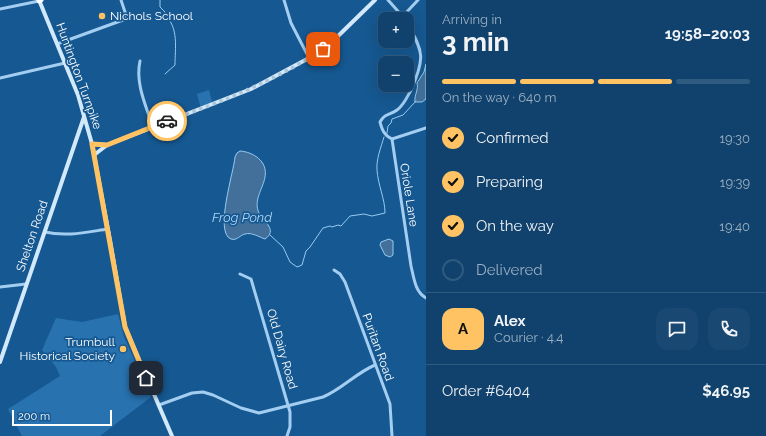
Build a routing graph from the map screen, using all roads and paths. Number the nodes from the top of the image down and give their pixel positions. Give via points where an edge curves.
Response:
1 (40, 0) edge
2 (121, 0) edge
3 (284, 0) edge
4 (375, 0) edge
5 (388, 0) edge
6 (418, 0) edge
7 (0, 9) edge
8 (399, 12) edge
9 (409, 12) edge
10 (414, 34) edge
11 (58, 44) junction
12 (309, 58) junction
13 (140, 61) dead end
14 (65, 63) junction
15 (0, 78) edge
16 (84, 117) junction
17 (153, 127) junction
18 (426, 128) edge
19 (392, 138) junction
20 (92, 144) junction
21 (107, 145) junction
22 (94, 155) junction
23 (108, 229) junction
24 (45, 232) junction
25 (334, 270) dead end
26 (240, 274) dead end
27 (26, 284) junction
28 (0, 287) edge
29 (426, 298) edge
30 (0, 362) edge
31 (375, 365) junction
32 (158, 406) junction
33 (288, 406) junction
34 (172, 436) edge
35 (287, 436) edge
36 (392, 436) edge

1 - 7 street
1 - 11 main road, Huntington Turnpike
2 - 11 street via 126,15 123,20
3 - 12 street
4 - 12 main road via 335,39
5 - 8 street
6 - 9 street
10 - 19 street via 418,41 420,71 404,103 383,117 380,122 383,132
11 - 14 main road, Huntington Turnpike
12 - 17 main road via 250,89
13 - 17 street via 138,79
14 - 15 street
14 - 16 main road, Huntington Turnpike
16 - 20 main road, Huntington Turnpike
16 - 24 main road, Shelton Road
17 - 21 main road
18 - 19 street
19 - 29 street, Oriole Lane via 411,266 416,286
20 - 21 main road
20 - 22 main road, Huntington Turnpike
21 - 22 main road
22 - 23 main road, Huntington Turnpike
23 - 24 street via 76,234
23 - 32 main road, Huntington Turnpike via 125,327
24 - 27 main road, Shelton Road
25 - 31 street, Puritan Road via 345,282
26 - 33 street, Old Dairy Road via 251,279
27 - 28 street
27 - 30 main road, Shelton Road
31 - 33 street via 333,393
31 - 36 street, Puritan Road via 390,404
32 - 33 street via 192,393 203,392 259,413
32 - 34 main road, Huntington Turnpike
33 - 35 street, Old Dairy Road via 290,427

